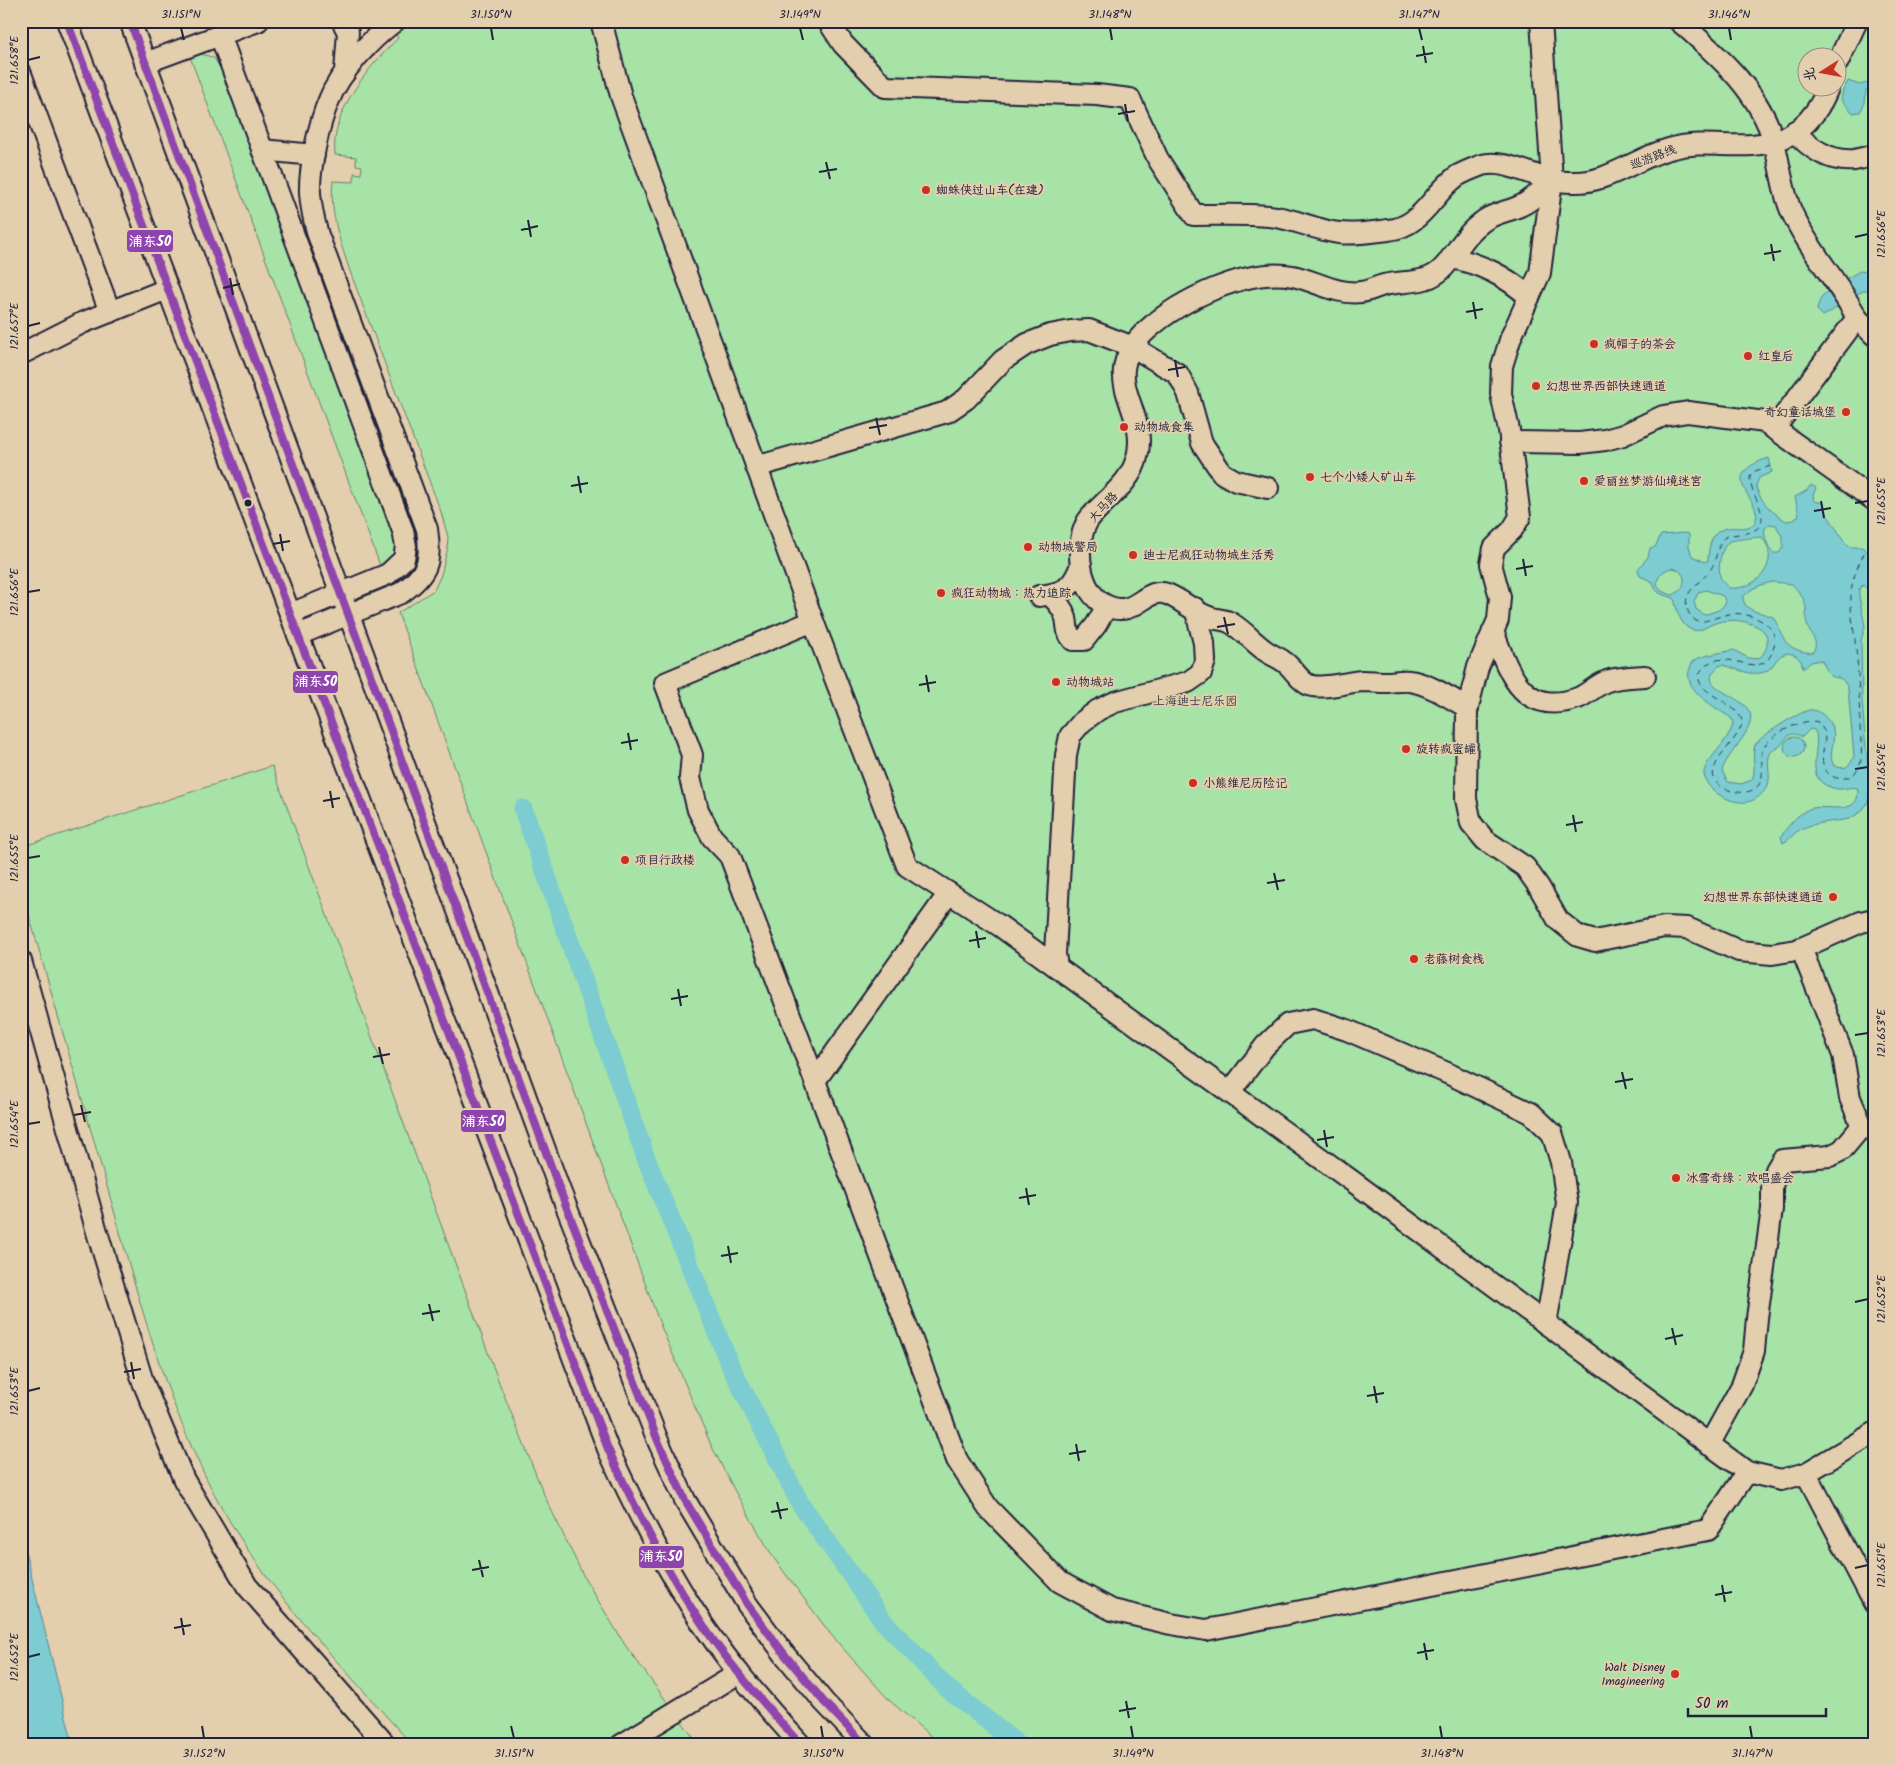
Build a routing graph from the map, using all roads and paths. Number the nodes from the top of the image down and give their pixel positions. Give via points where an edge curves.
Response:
1 (67, 21) edge
2 (130, 21) edge
3 (258, 21) edge
4 (342, 21) edge
5 (395, 21) edge
6 (601, 21) edge
7 (828, 21) edge
8 (1541, 21) edge
9 (1679, 21) edge
10 (1857, 21) edge
11 (220, 35) junction
12 (1844, 48) edge
13 (145, 63) junction
14 (345, 72) junction
15 (21, 74) edge
16 (1824, 98) edge
17 (1795, 131) junction
18 (1774, 141) junction
19 (262, 150) junction
20 (314, 155) junction
21 (1874, 156) edge
22 (1552, 180) junction
23 (1451, 258) junction
24 (167, 289) junction
25 (1529, 297) junction
26 (1853, 310) junction
27 (110, 312) junction
28 (1874, 334) edge
29 (1133, 346) junction
30 (21, 354) edge
31 (1774, 429) junction
32 (1510, 442) junction
33 (756, 467) junction
34 (1268, 488) dead end
35 (1874, 500) edge
36 (1081, 565) junction
37 (341, 594) junction
38 (1107, 606) junction
39 (1195, 608) junction
40 (290, 614) junction
41 (349, 615) junction
42 (813, 621) junction
43 (1493, 631) junction
44 (298, 635) junction
45 (1645, 676) dead end
46 (1468, 708) junction
47 (949, 893) junction
48 (1874, 918) edge
49 (1801, 948) junction
50 (21, 961) edge
51 (1057, 967) junction
52 (815, 1081) junction
53 (1230, 1092) junction
54 (1868, 1128) edge
55 (1546, 1324) junction
56 (1874, 1433) edge
57 (1710, 1445) junction
58 (1747, 1472) junction
59 (1806, 1473) junction
60 (1874, 1604) edge
61 (739, 1673) junction
62 (386, 1745) edge
63 (621, 1745) edge
64 (801, 1745) edge
65 (865, 1745) edge

1 - 24 street
2 - 13 street
3 - 11 street
4 - 14 street via 348,32
5 - 14 street
6 - 33 street via 621,96
7 - 22 street, 巡游路线 via 844,44 885,87 1130,99 1158,160 1194,215 1270,216 1340,234 1391,230 1409,225 1458,176 1483,165 1503,166
8 - 22 street
9 - 18 street via 1728,66 1747,89 1764,116
10 - 12 street
11 - 13 street
11 - 19 street
13 - 37 street
14 - 20 street via 329,99
15 - 27 street
16 - 17 street, 巡游路线 via 1807,123
17 - 18 street, 巡游路线
17 - 21 street via 1817,151 1836,159
18 - 22 street, 巡游路线 via 1672,148 1598,179 1576,182
18 - 26 street via 1792,214
19 - 20 street
19 - 37 street via 406,546 404,559 388,574
20 - 41 street via 310,192 318,235 427,529 430,550 426,568 416,583 402,593
22 - 23 street via 1521,206 1485,219 1468,232
22 - 25 street via 1540,273
23 - 25 street via 1488,270 1516,285
23 - 29 street via 1430,278 1364,292 1345,293 1293,276 1268,274 1230,283 1199,296 1166,316
24 - 27 street
24 - 40 street
25 - 32 street via 1502,366 1501,394
26 - 28 street
26 - 31 street
27 - 30 street
29 - 33 street via 1089,330 1050,336 1027,344 1003,360 966,399 947,412
29 - 34 street via 1178,374 1188,393 1202,443 1222,473 1236,482
29 - 36 street, 大马路 via 1125,361 1124,377 1126,396 1139,436 1138,456 1119,490 1088,520 1080,543
31 - 32 street via 1765,422 1688,412 1663,416 1623,435 1604,440
31 - 35 street
32 - 43 street via 1520,517 1494,548 1492,564 1500,597 1498,620
33 - 42 street
36 - 38 street, 大马路 via 1085,581
36 - 38 street via 1070,587 1044,596 1060,605 1066,618 1067,633 1073,640 1084,640
37 - 40 street
37 - 41 street
38 - 39 street via 1124,609 1154,594 1164,593
39 - 46 street via 1208,617 1228,620 1266,652 1286,662 1296,676 1311,686 1411,681
39 - 51 street via 1204,643 1205,661 1201,673 1188,682 1106,706 1082,722 1070,736 1061,834
40 - 44 street
41 - 44 street
41 - 65 street via 559,1188 658,1441 685,1500 747,1604 824,1702
42 - 47 street via 907,866
42 - 52 street via 665,683 692,755 690,778 698,810 712,837 730,856
43 - 45 street via 1513,679 1524,693 1545,703 1580,697 1609,680
43 - 46 street via 1478,666
44 - 61 street via 608,1450 633,1503 692,1609
46 - 49 street via 1466,799 1471,823 1485,840 1525,868 1558,920 1578,936 1595,941 1664,927 1687,928 1739,952 1772,954
47 - 51 street
47 - 52 street
48 - 49 street
49 - 54 street via 1843,1055 1850,1098
50 - 62 street via 94,1222 143,1382 184,1480 246,1586
51 - 53 street
52 - 58 street via 957,1460 988,1508 1060,1582 1112,1610 1206,1630 1708,1530
53 - 55 street
53 - 55 street via 1265,1046 1288,1024 1312,1019 1447,1073 1531,1113 1552,1133 1561,1162 1567,1203
54 - 57 street via 1830,1156 1782,1160 1776,1170 1754,1351 1742,1385
55 - 57 street
56 - 59 street
57 - 58 street
58 - 59 street via 1781,1480
59 - 60 street
61 - 63 street
61 - 64 street

